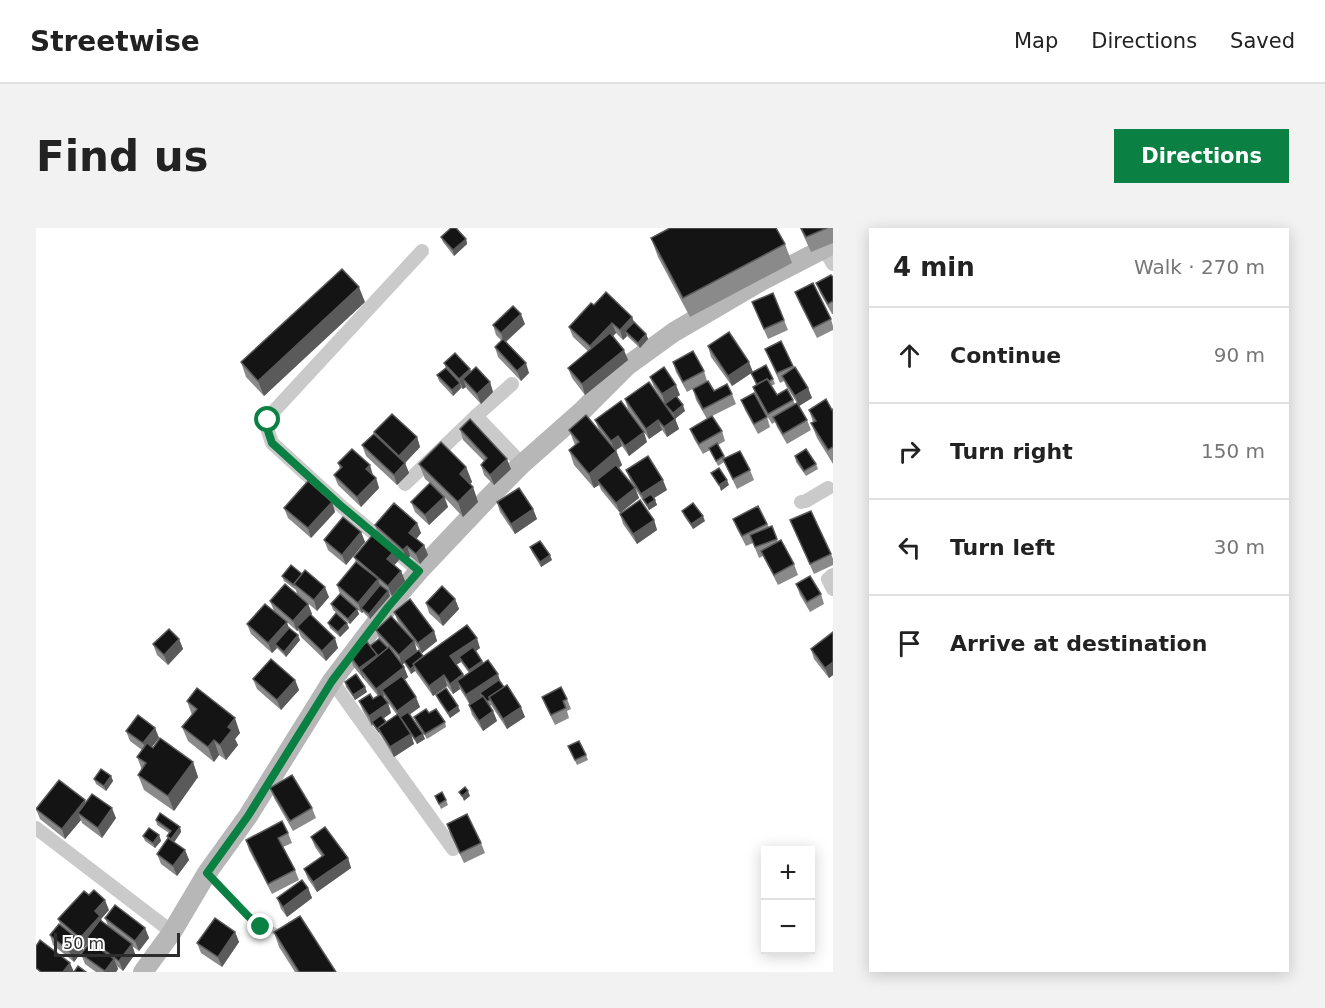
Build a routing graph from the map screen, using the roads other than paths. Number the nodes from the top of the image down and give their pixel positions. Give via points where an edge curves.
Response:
1 (422, 251) dead end
2 (830, 252) edge
3 (512, 384) dead end
4 (476, 416) junction
5 (522, 464) junction
6 (405, 484) dead end
7 (831, 491) edge
8 (801, 502) dead end
9 (419, 571) junction
10 (833, 575) edge
11 (833, 589) edge
12 (332, 681) junction
13 (36, 828) edge
14 (453, 849) edge
15 (207, 873) junction
16 (275, 931) edge
17 (172, 932) junction
18 (143, 972) edge

1 - 9 street via 274,411 267,428 272,443
2 - 5 street via 763,280 674,333 627,366
3 - 4 street
4 - 5 street
4 - 6 street
5 - 9 street
7 - 8 street
9 - 12 street
10 - 11 street via 828,579
12 - 14 street
12 - 15 street via 248,816
13 - 17 street
15 - 16 lane via 248,916 261,927
15 - 17 street
17 - 18 street

